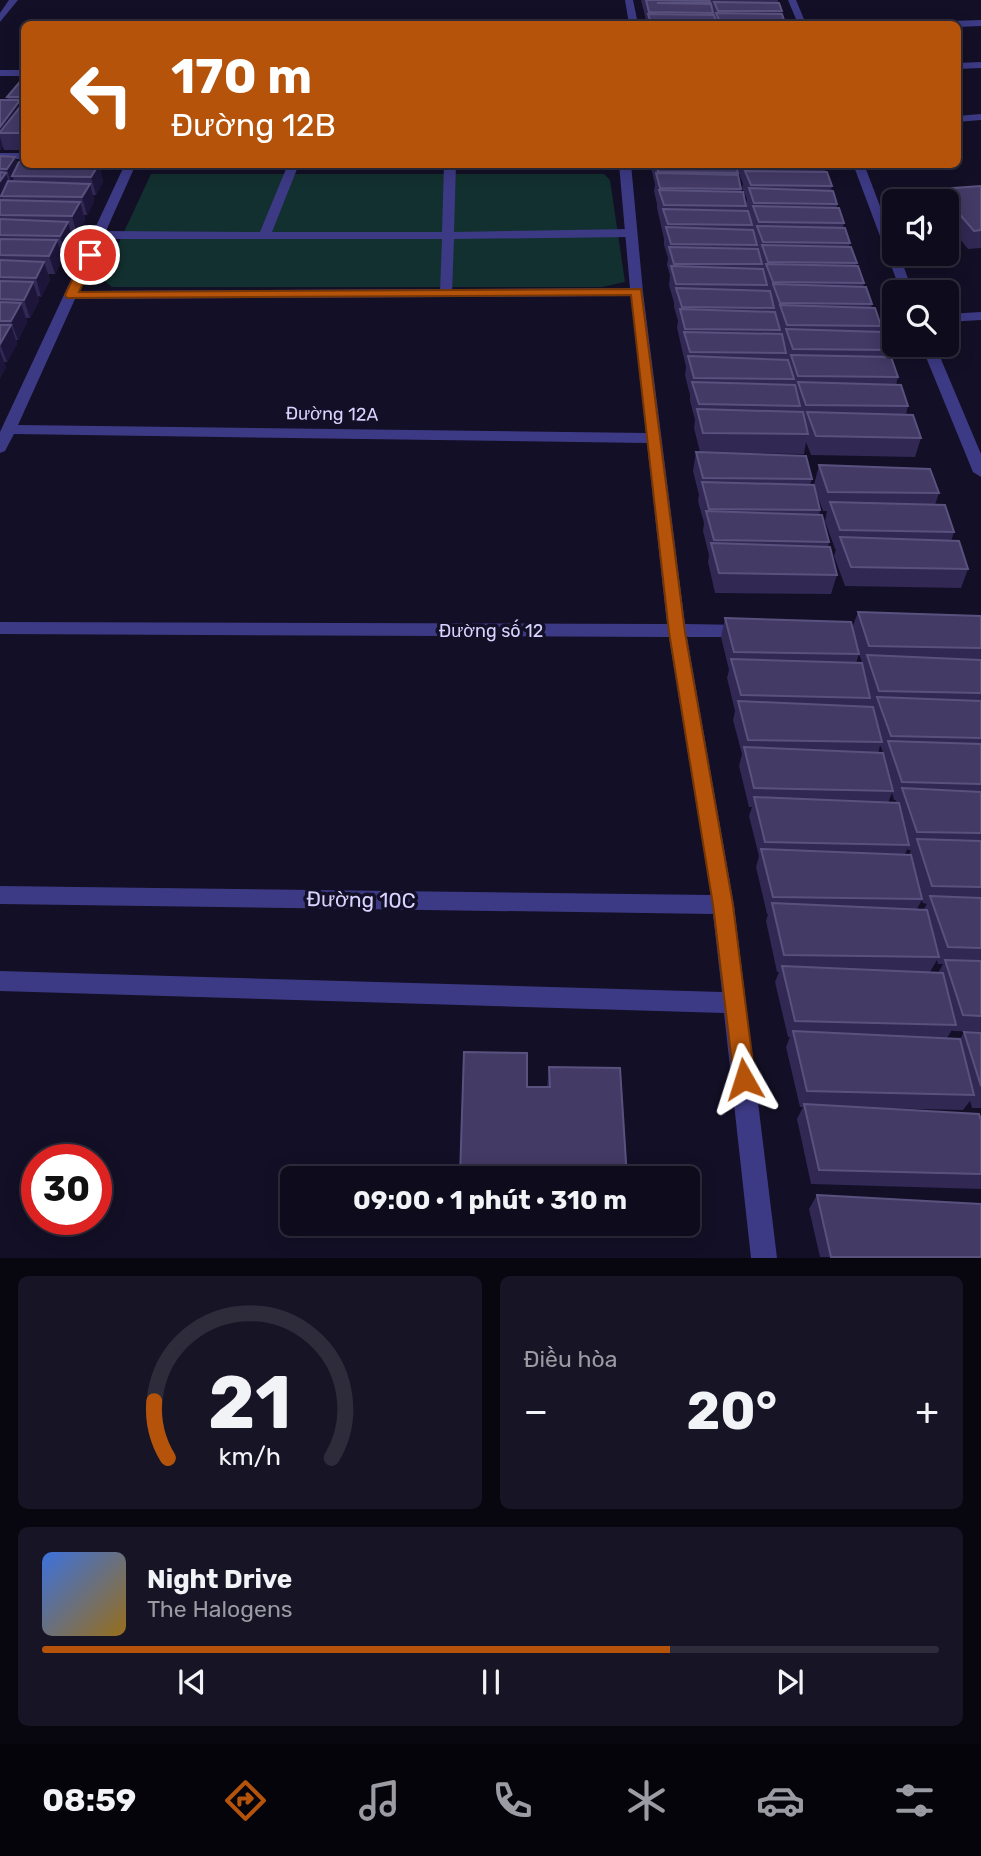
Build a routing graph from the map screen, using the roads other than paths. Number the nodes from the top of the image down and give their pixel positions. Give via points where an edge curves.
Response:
1 (14, 0) edge
2 (629, 0) edge
3 (792, 0) edge
4 (0, 19) edge
5 (633, 21) edge
6 (801, 21) edge
7 (981, 23) edge
8 (961, 24) edge
9 (981, 65) edge
10 (961, 66) edge
11 (0, 73) edge
12 (21, 73) edge
13 (981, 117) edge
14 (961, 119) edge
15 (0, 156) edge
16 (21, 156) edge
17 (129, 168) edge
18 (292, 168) edge
19 (450, 168) edge
20 (625, 168) edge
21 (860, 168) edge
22 (631, 233) junction
23 (99, 235) junction
24 (450, 235) junction
25 (264, 236) junction
26 (903, 280) edge
27 (636, 292) junction
28 (446, 293) junction
29 (71, 295) junction
30 (981, 316) edge
31 (959, 317) edge
32 (933, 357) edge
33 (9, 429) junction
34 (654, 438) junction
35 (0, 448) edge
36 (981, 472) edge
37 (0, 628) edge
38 (760, 631) edge
39 (677, 632) junction
40 (0, 895) edge
41 (723, 905) junction
42 (0, 982) edge
43 (736, 1003) junction
44 (764, 1258) edge

1 - 4 street
2 - 5 street
3 - 6 street
7 - 8 street
9 - 10 street
11 - 12 street
13 - 14 street
15 - 16 street
17 - 23 street
18 - 25 street
19 - 24 street
20 - 22 street
21 - 26 street
22 - 24 street
22 - 27 street
23 - 25 street
23 - 29 street
24 - 25 street
24 - 28 street
27 - 28 street
27 - 34 street
28 - 29 street
29 - 33 street
30 - 31 street
32 - 36 street
33 - 34 street, Đường 12A
33 - 35 street
34 - 39 street
37 - 39 street, Đường số 12
38 - 39 street, Đường số 12
39 - 41 street
40 - 41 street, Đường 10C
41 - 43 street
42 - 43 street
43 - 44 street

